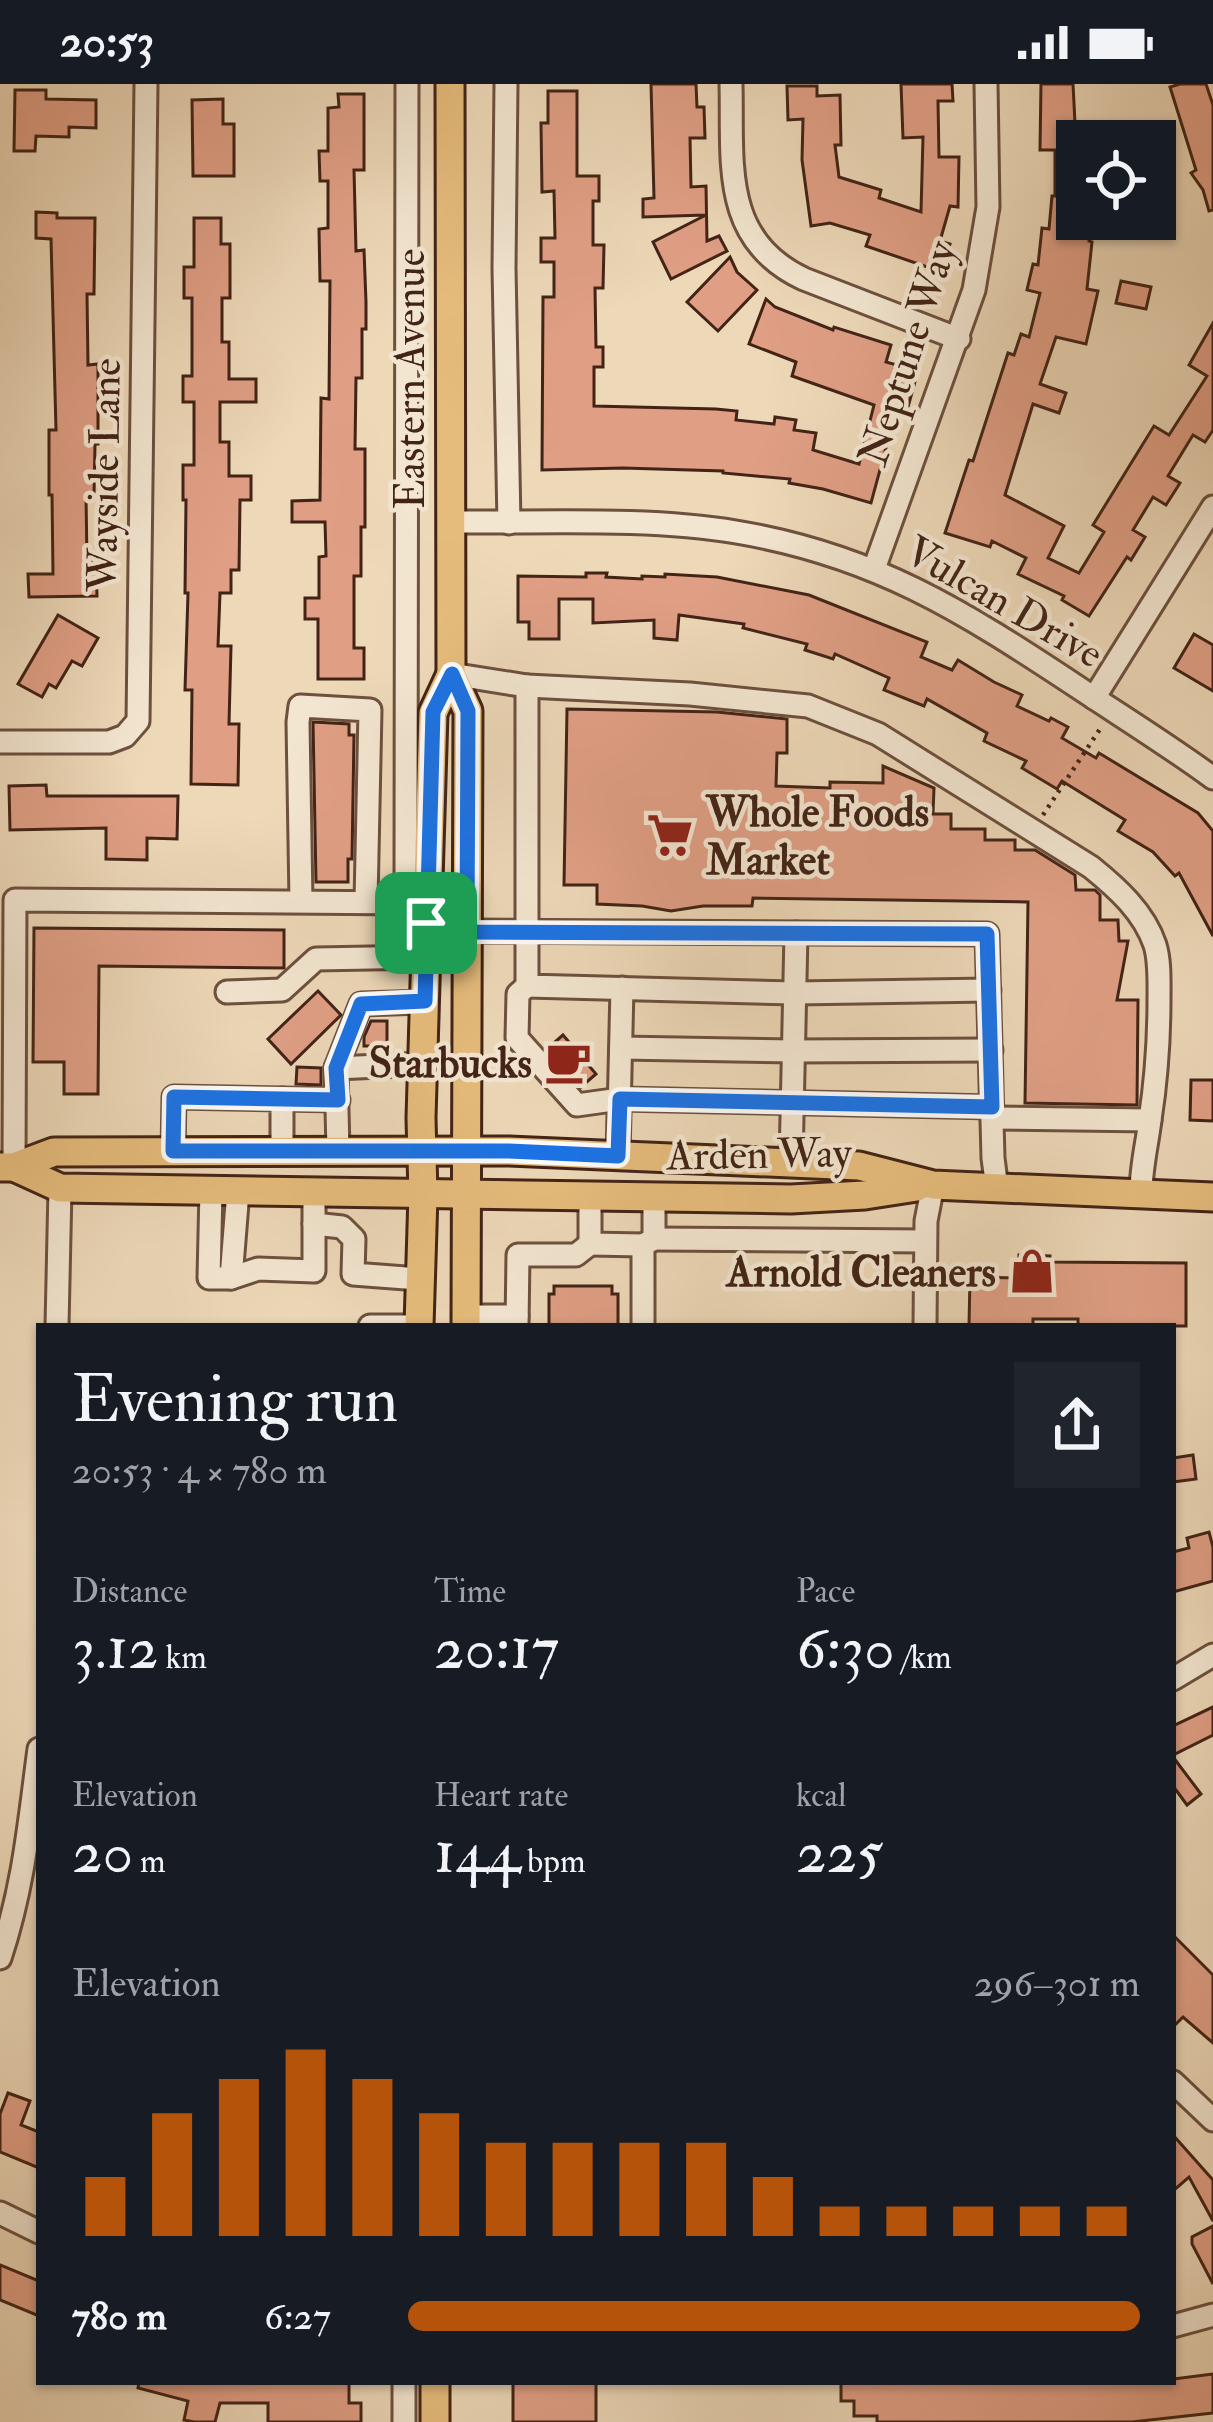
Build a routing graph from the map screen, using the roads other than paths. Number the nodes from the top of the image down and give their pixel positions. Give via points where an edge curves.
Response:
1 (146, 84) edge
2 (407, 84) edge
3 (450, 84) edge
4 (506, 84) edge
5 (731, 84) edge
6 (986, 84) edge
7 (959, 338) junction
8 (1213, 507) edge
9 (451, 522) junction
10 (509, 523) junction
11 (874, 569) junction
12 (452, 674) junction
13 (527, 686) junction
14 (1103, 704) junction
15 (0, 742) edge
16 (1213, 778) edge
17 (301, 901) junction
18 (366, 902) junction
19 (417, 913) junction
20 (527, 931) junction
21 (467, 932) junction
22 (796, 932) junction
23 (425, 957) junction
24 (526, 986) junction
25 (622, 988) junction
26 (989, 990) junction
27 (227, 992) dead end
28 (795, 993) junction
29 (425, 1001) junction
30 (621, 1048) junction
31 (991, 1049) junction
32 (794, 1051) junction
33 (424, 1064) junction
34 (336, 1068) junction
35 (620, 1099) junction
36 (282, 1100) junction
37 (338, 1100) junction
38 (792, 1101) junction
39 (992, 1112) junction
40 (1150, 1120) junction
41 (173, 1151) junction
42 (282, 1151) junction
43 (338, 1151) junction
44 (422, 1151) junction
45 (467, 1152) junction
46 (618, 1156) junction
47 (791, 1163) junction
48 (7, 1166) edge
49 (933, 1185) junction
50 (60, 1188) junction
51 (997, 1189) junction
52 (224, 1191) junction
53 (314, 1192) junction
54 (1141, 1193) junction
55 (423, 1196) junction
56 (468, 1196) junction
57 (590, 1196) junction
58 (653, 1197) junction
59 (1213, 1197) edge
60 (314, 1224) junction
61 (925, 1241) junction
62 (648, 1242) junction
63 (590, 1244) junction
64 (314, 1254) junction
65 (353, 1254) junction
66 (419, 1279) junction
67 (466, 1321) edge
68 (517, 1321) edge
69 (57, 1323) edge
70 (419, 1323) edge
71 (643, 1323) edge
72 (925, 1323) edge
73 (1213, 1655) edge
74 (1176, 1677) edge
75 (36, 1774) edge
76 (0, 1958) edge
77 (1176, 2085) edge
78 (1213, 2120) edge
79 (0, 2213) edge
80 (36, 2231) edge
81 (1213, 2315) edge
82 (1176, 2325) edge
83 (404, 2385) edge
84 (435, 2385) edge
85 (404, 2422) edge
86 (435, 2422) edge

1 - 15 street, Wayside Lane via 138,721 109,742
2 - 19 street
3 - 9 main road, Eastern Avenue
4 - 10 street
5 - 7 street via 736,201 765,254 804,279
6 - 7 street, Neptune Way via 988,207
7 - 11 street, Neptune Way
8 - 14 street
9 - 10 street, Vulcan Drive
9 - 12 main road, Eastern Avenue
10 - 11 street, Vulcan Drive via 733,531
11 - 14 street, Vulcan Drive via 975,620
12 - 13 street
12 - 19 main road, Eastern Avenue via 433,712
12 - 21 main road, Eastern Avenue via 468,711
13 - 20 street
13 - 40 street via 808,706 878,734 1091,867 1139,914 1155,945 1159,1017
14 - 16 street, Vulcan Drive
17 - 18 street
17 - 18 street via 300,706 370,710
17 - 48 street via 15,900
18 - 19 street
19 - 23 main road, Eastern Avenue
20 - 21 street
20 - 22 street
20 - 24 street
21 - 45 main road, Eastern Avenue
22 - 26 street via 987,934
22 - 28 street
23 - 27 street via 316,958 282,990
23 - 29 main road, Eastern Avenue
24 - 25 street
24 - 35 street via 518,994 517,1038 577,1105
25 - 28 street
25 - 30 street
26 - 28 street
26 - 31 street
28 - 32 street
29 - 33 main road, Eastern Avenue
29 - 34 street via 361,1004
30 - 32 street
30 - 35 street
31 - 32 street
31 - 39 street
32 - 38 street
33 - 34 street
33 - 44 main road, Eastern Avenue
34 - 37 street
35 - 38 street
35 - 46 street
36 - 37 street
36 - 41 street via 174,1097
36 - 42 street
37 - 43 street
38 - 39 street
38 - 47 street
39 - 40 street
39 - 51 street
40 - 54 street
41 - 42 main road, Arden Way
41 - 48 main road, Arden Way via 54,1152
42 - 43 main road, Arden Way
43 - 44 main road, Arden Way
44 - 45 main road, Arden Way
44 - 55 main road, Eastern Avenue
45 - 46 main road, Arden Way
45 - 56 main road, Eastern Avenue
46 - 47 main road, Arden Way
47 - 49 main road, Arden Way via 859,1166
48 - 50 main road, Arden Way
49 - 51 main road, Arden Way
49 - 58 main road, Arden Way via 791,1199
49 - 61 street
50 - 52 main road, Arden Way
50 - 69 street
51 - 54 main road, Arden Way
52 - 53 main road, Arden Way
52 - 64 street via 231,1278 259,1269 314,1271
53 - 55 main road, Arden Way
53 - 60 street
54 - 59 main road, Arden Way
55 - 56 main road, Arden Way
55 - 66 main road, Eastern Avenue
56 - 57 main road, Arden Way
56 - 67 main road, Eastern Avenue
57 - 58 main road, Arden Way
57 - 63 street
58 - 62 street
60 - 64 street
60 - 65 street via 342,1227 354,1240
61 - 62 street
61 - 72 street
62 - 63 street
62 - 71 street
63 - 68 street via 577,1255 518,1255
64 - 65 street
65 - 66 street via 353,1274
66 - 70 main road, Eastern Avenue
67 - 68 street
73 - 74 street
75 - 76 street via 26,1858
77 - 78 street
79 - 80 street
81 - 82 street
83 - 85 street
84 - 86 main road

